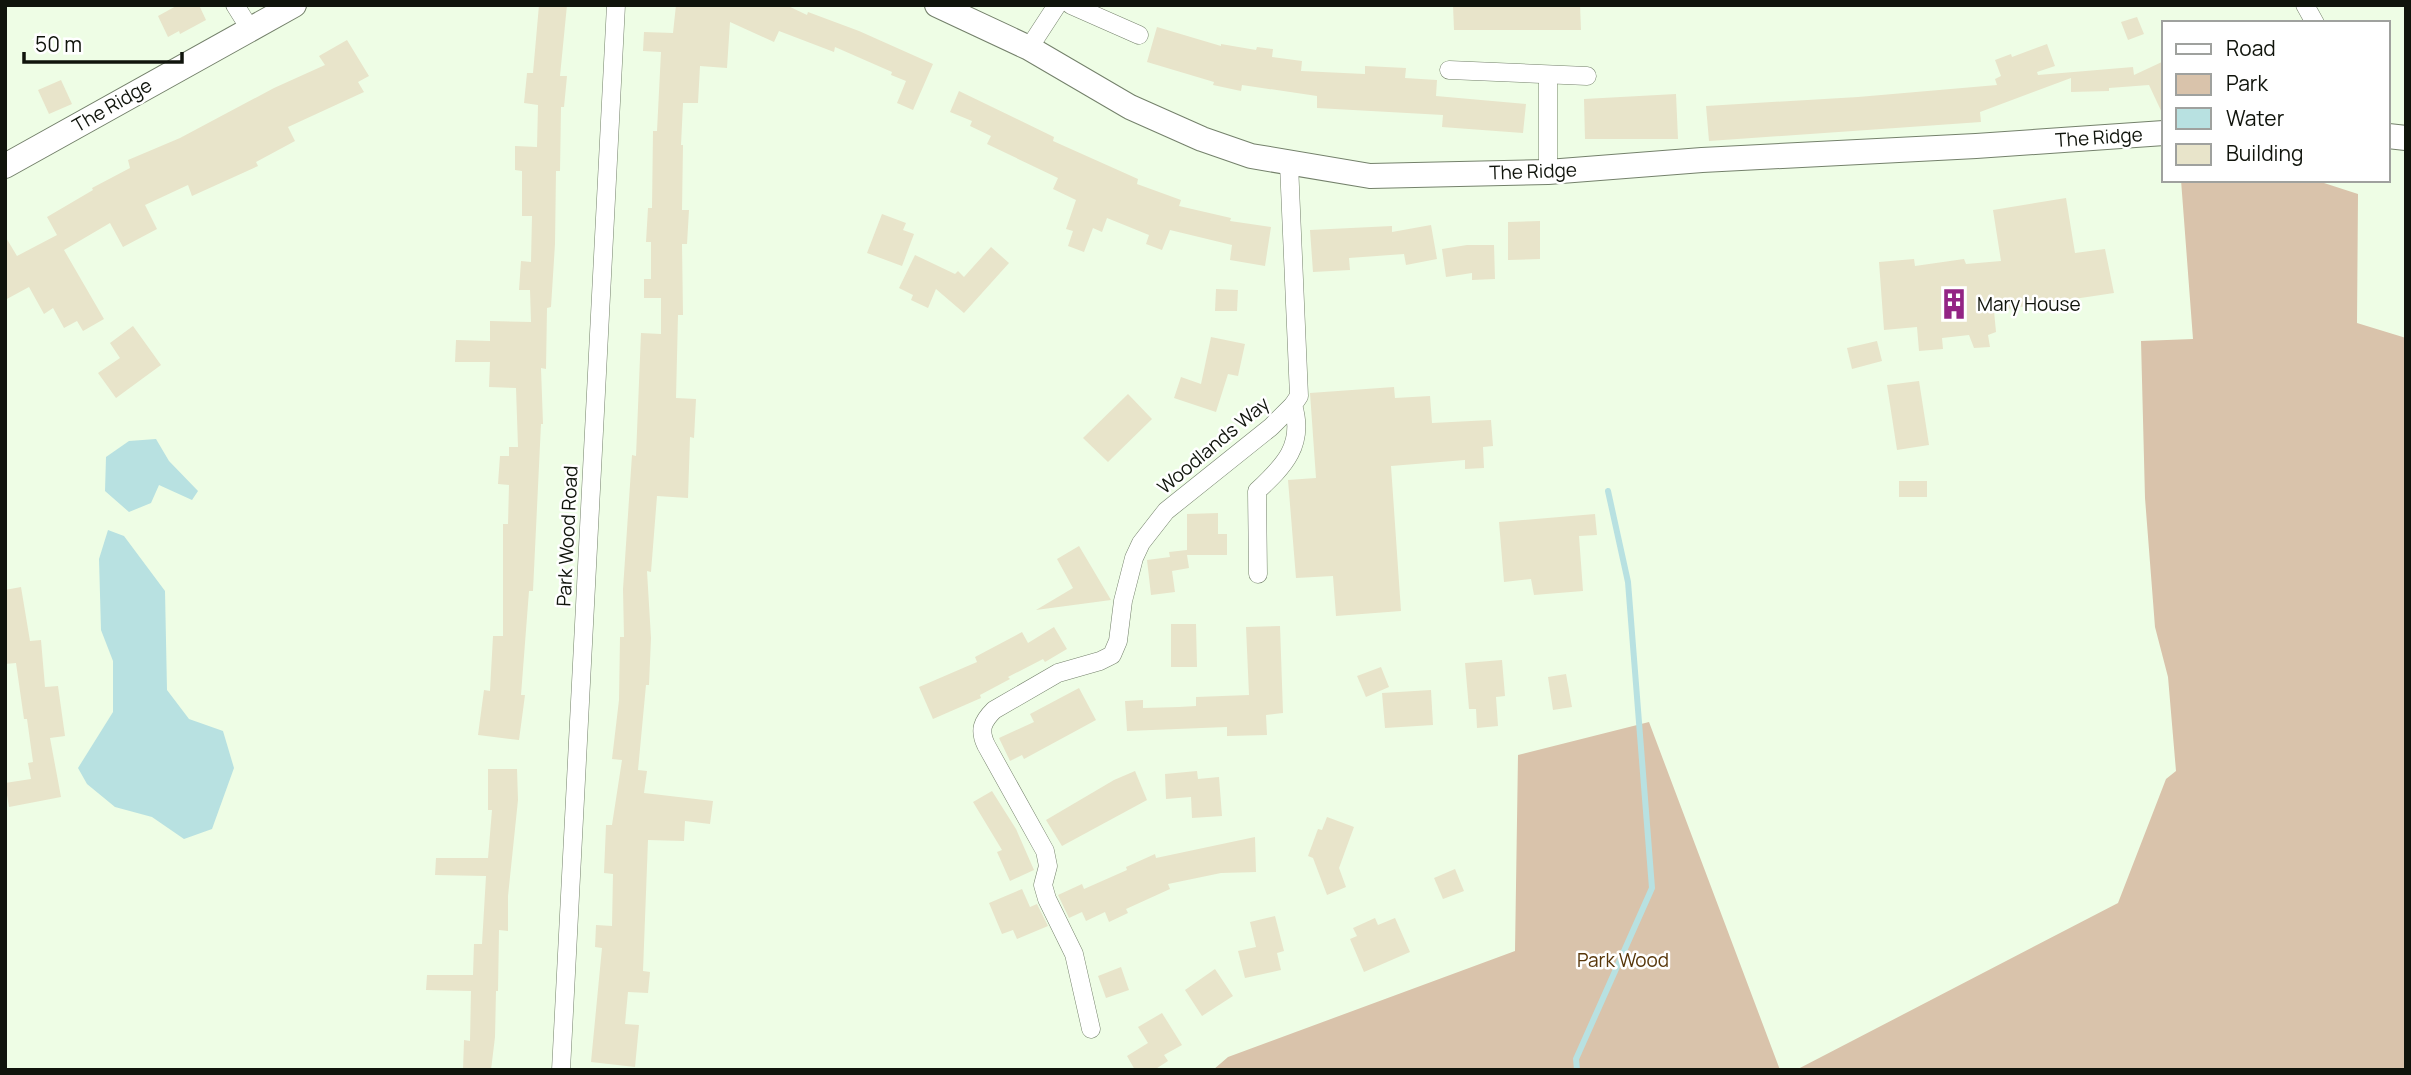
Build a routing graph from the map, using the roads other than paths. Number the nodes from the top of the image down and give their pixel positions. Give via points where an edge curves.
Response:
1 (235, 5) edge
2 (294, 5) edge
3 (616, 5) edge
4 (937, 5) edge
5 (1057, 5) edge
6 (1071, 5) edge
7 (2305, 5) edge
8 (2314, 21) edge
9 (250, 29) junction
10 (1139, 35) dead end
11 (1030, 48) junction
12 (1449, 70) dead end
13 (1548, 75) junction
14 (1587, 76) dead end
15 (2162, 133) edge
16 (1289, 164) junction
17 (5, 166) edge
18 (1548, 173) junction
19 (1293, 405) junction
20 (1258, 575) dead end
21 (1091, 1029) dead end
22 (561, 1070) edge

1 - 9 street
2 - 9 main road, The Ridge
3 - 22 street, Park Wood Road
4 - 11 main road, The Ridge
5 - 11 street
6 - 10 street
7 - 8 street
9 - 17 main road, The Ridge
11 - 16 main road, The Ridge via 1142,113 1251,156
12 - 13 street
13 - 14 street
13 - 18 street
15 - 18 main road, The Ridge
16 - 18 main road, The Ridge via 1370,176
16 - 19 street, Woodlands Way via 1299,396
19 - 20 street, Woodlands Way via 1297,435 1284,466 1257,491
19 - 21 street, Woodlands Way via 1166,511 1141,544 1112,655 1058,673 994,710 982,727 986,745 1045,851 1048,866 1043,885 1074,954

